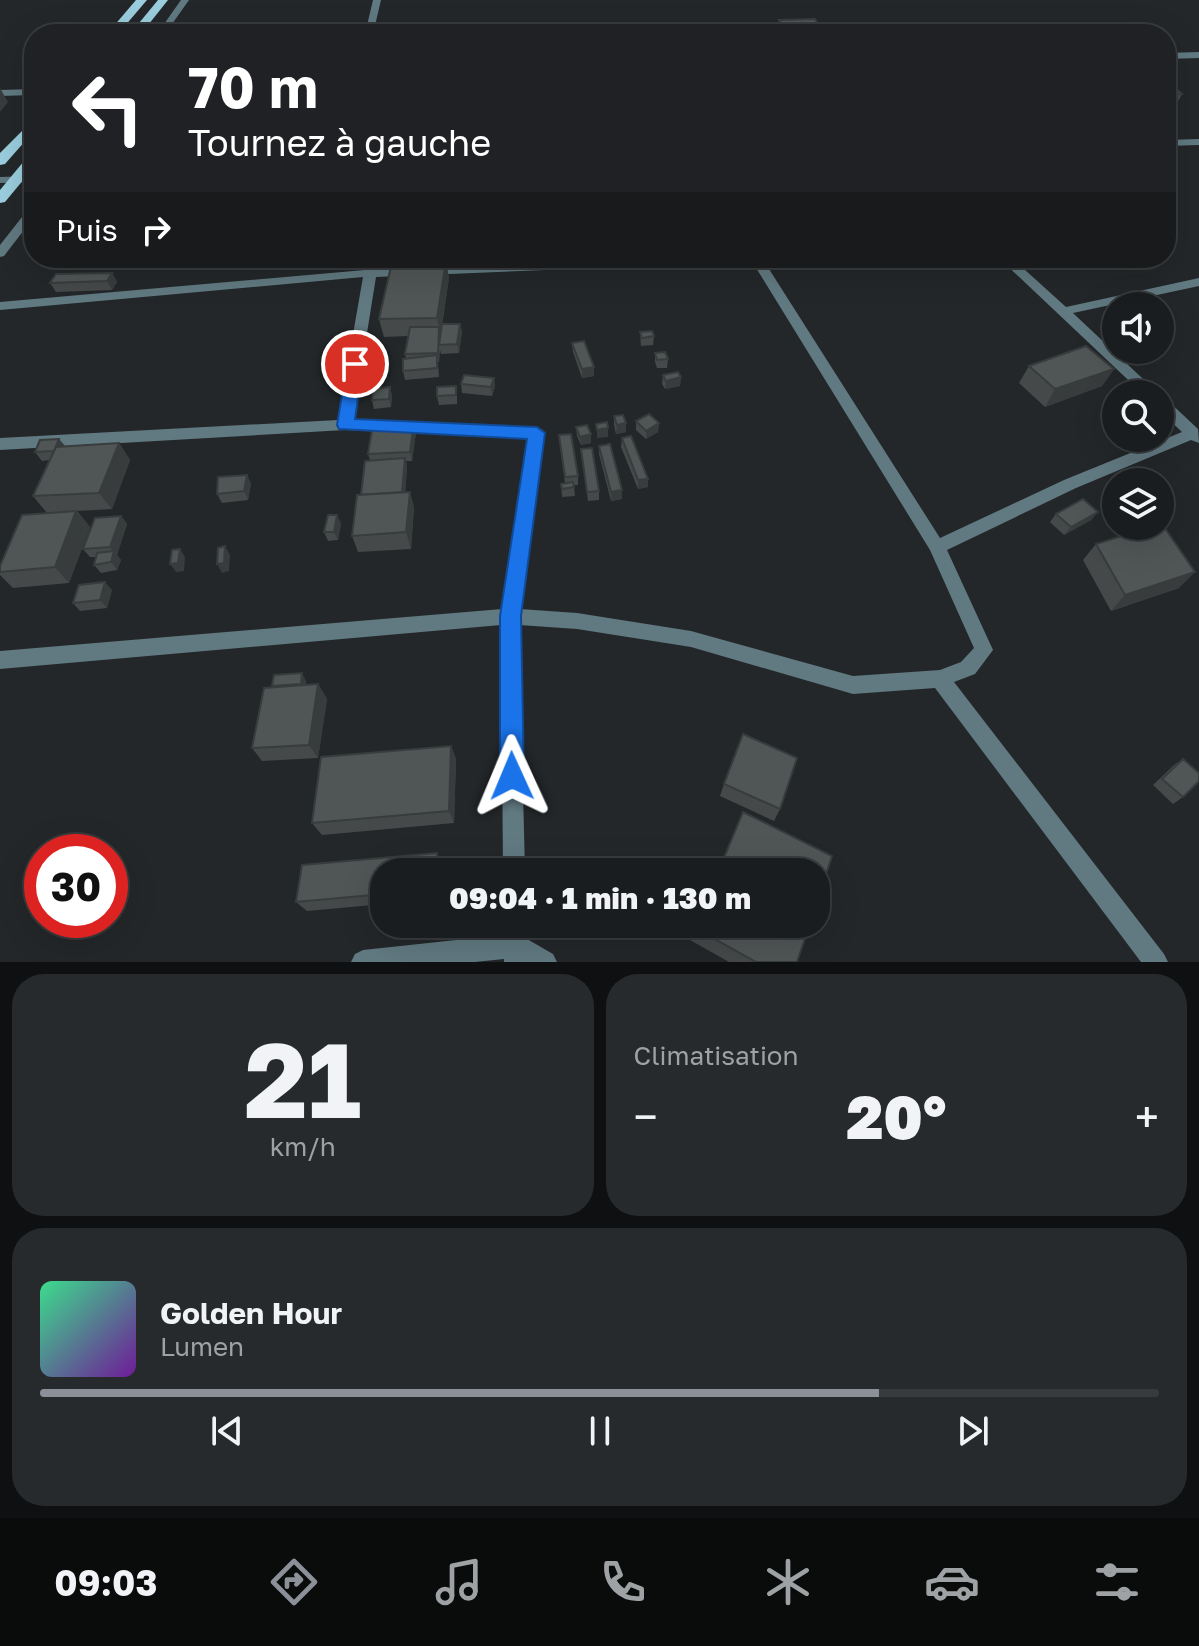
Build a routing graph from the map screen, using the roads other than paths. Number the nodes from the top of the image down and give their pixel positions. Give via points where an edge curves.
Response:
1 (142, 0) edge
2 (163, 0) edge
3 (185, 0) edge
4 (377, 0) edge
5 (121, 24) edge
6 (143, 24) edge
7 (168, 24) edge
8 (371, 24) edge
9 (1199, 55) edge
10 (1176, 56) edge
11 (24, 92) edge
12 (0, 93) edge
13 (24, 134) edge
14 (1199, 142) edge
15 (1176, 143) edge
16 (0, 161) edge
17 (24, 170) edge
18 (0, 180) edge
19 (16, 180) junction
20 (24, 180) edge
21 (0, 199) edge
22 (24, 222) edge
23 (0, 253) edge
24 (345, 268) edge
25 (371, 268) edge
26 (762, 268) edge
27 (1016, 268) edge
28 (1199, 282) edge
29 (0, 306) edge
30 (1065, 311) junction
31 (1137, 380) edge
32 (1174, 415) edge
33 (345, 425) junction
34 (1196, 436) edge
35 (0, 444) edge
36 (937, 547) junction
37 (510, 616) junction
38 (0, 660) edge
39 (940, 679) junction
40 (514, 858) edge
41 (515, 944) edge
42 (363, 962) edge
43 (545, 962) edge
44 (1156, 962) edge

1 - 5 main road
2 - 6 main road
3 - 7 street
4 - 8 street
9 - 10 street
11 - 12 street
13 - 16 main road
14 - 15 street
17 - 19 main road
18 - 19 street
19 - 20 street
19 - 21 main road
22 - 23 street
24 - 29 street
25 - 33 street
26 - 36 street
27 - 30 street
28 - 30 street
30 - 31 street
32 - 34 street
33 - 35 street
33 - 37 street via 537,433
34 - 36 street via 1070,484
36 - 39 street via 984,650 968,668
37 - 38 street
37 - 39 street via 691,639 853,685
37 - 40 street
39 - 44 street
41 - 42 street
41 - 43 street

